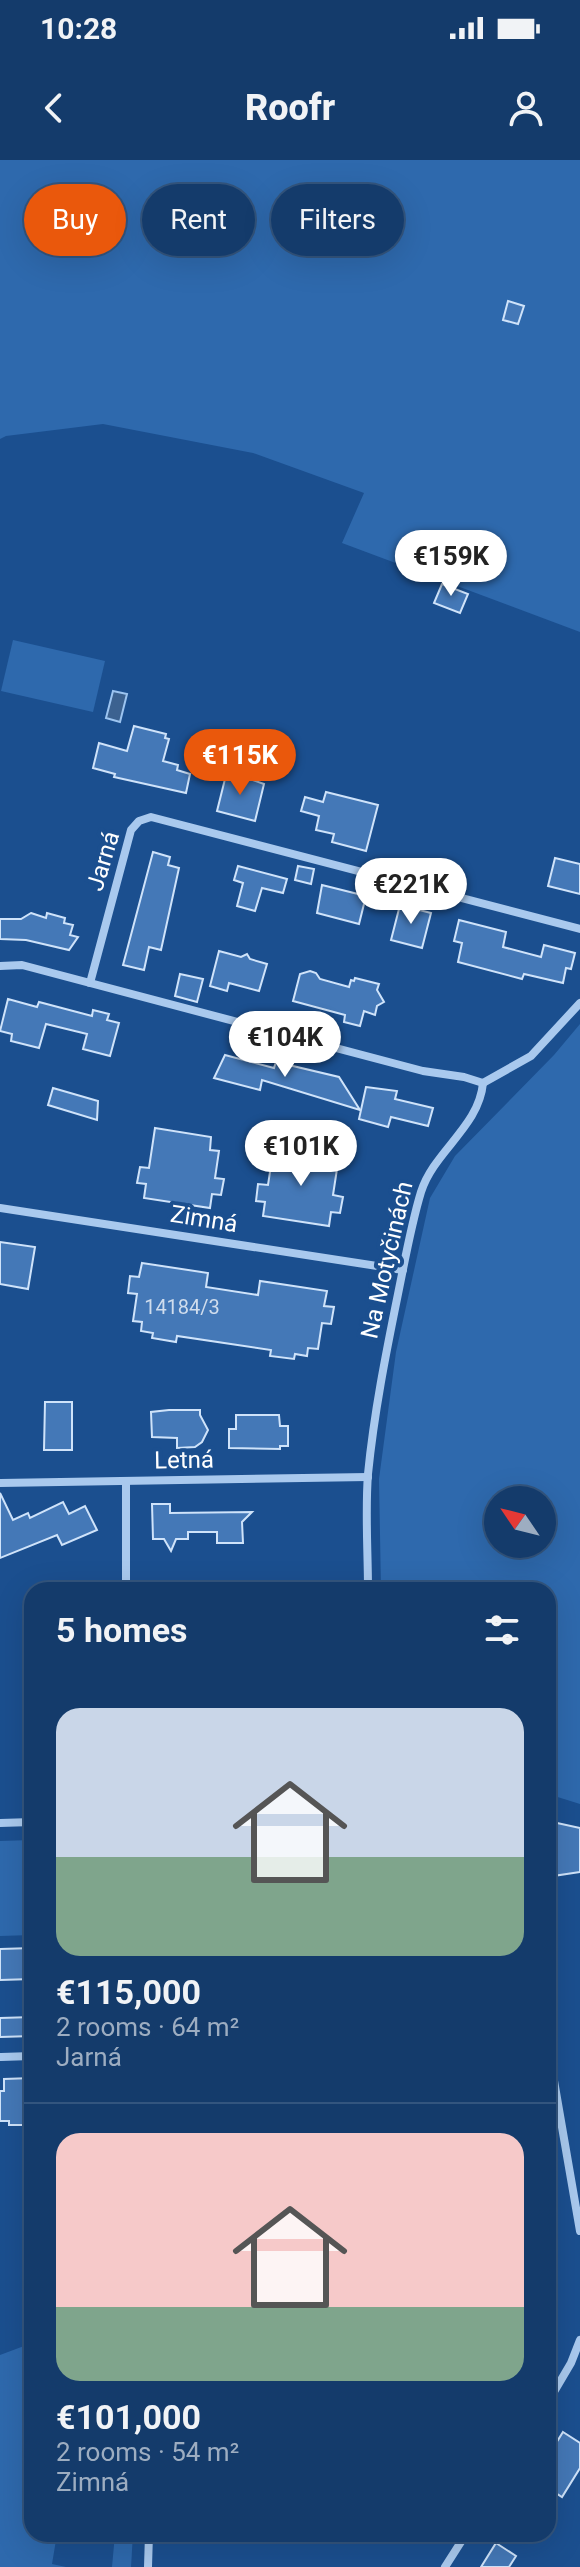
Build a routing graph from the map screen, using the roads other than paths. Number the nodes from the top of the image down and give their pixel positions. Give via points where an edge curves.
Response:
1 (580, 929) edge
2 (0, 966) edge
3 (90, 983) junction
4 (580, 1003) edge
5 (483, 1083) junction
6 (0, 1208) edge
7 (403, 1270) junction
8 (368, 1477) junction
9 (126, 1481) junction
10 (0, 1483) edge
11 (126, 1582) edge
12 (368, 1582) edge
13 (24, 1822) edge
14 (0, 1823) edge
15 (24, 2056) edge
16 (1, 2057) edge
17 (556, 2092) edge
18 (580, 2231) edge
19 (580, 2340) edge
20 (556, 2388) edge
21 (149, 2542) edge
22 (461, 2542) edge
23 (148, 2567) edge
24 (445, 2567) edge

1 - 3 street, Jarná via 151,817 131,830
2 - 3 street via 22,965
3 - 5 street
4 - 5 street via 531,1056
5 - 7 street, Na Motyčinách via 471,1118 437,1160 421,1191
6 - 7 street, Zimná
7 - 8 street, Na Motyčinách
8 - 9 street, Letná
8 - 12 street, Na Motyčinách
9 - 10 street, Letná
9 - 11 street
13 - 14 street
15 - 16 street
17 - 18 street
19 - 20 street
21 - 23 street
22 - 24 street

